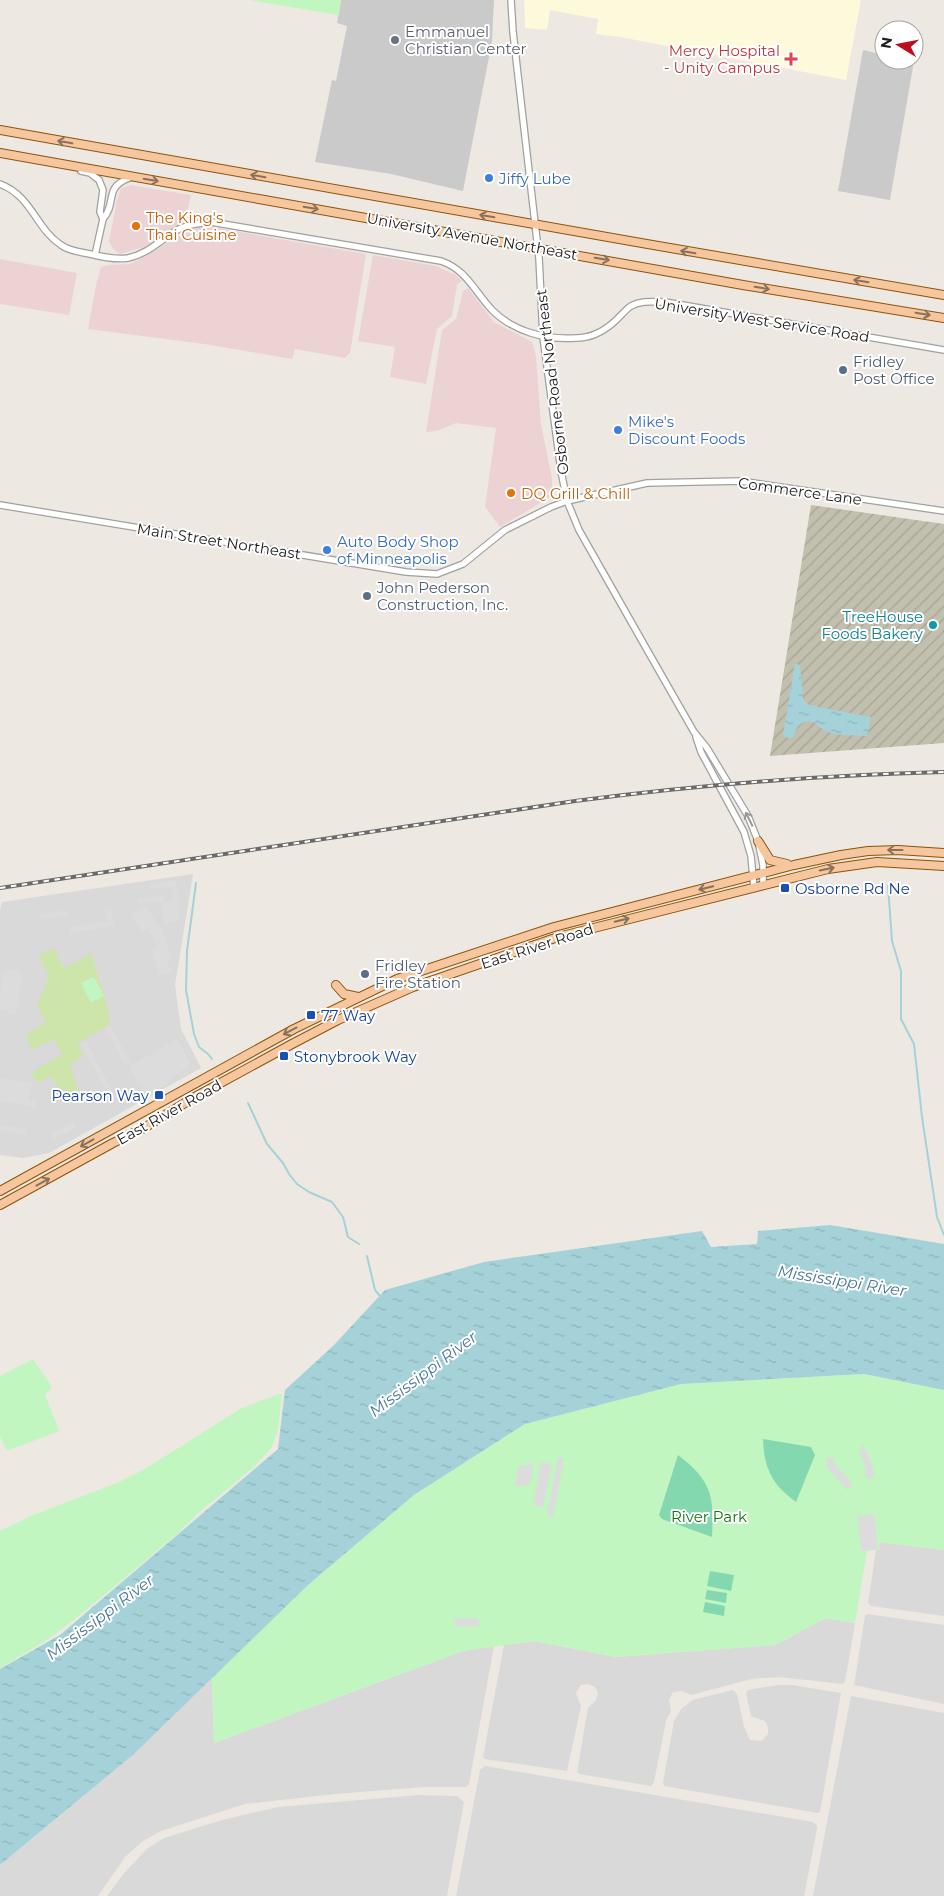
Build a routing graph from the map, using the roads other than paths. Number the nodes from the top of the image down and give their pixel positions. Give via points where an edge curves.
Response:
1 (511, 0) edge
2 (0, 130) edge
3 (0, 153) edge
4 (48, 161) junction
5 (133, 177) junction
6 (0, 184) edge
7 (102, 219) junction
8 (535, 224) junction
9 (537, 247) junction
10 (95, 255) junction
11 (944, 295) edge
12 (944, 318) edge
13 (543, 337) junction
14 (944, 350) edge
15 (567, 501) junction
16 (0, 505) edge
17 (944, 511) edge
18 (694, 732) junction
19 (758, 842) junction
20 (944, 853) edge
21 (794, 865) junction
22 (944, 866) edge
23 (763, 873) junction
24 (753, 876) junction
25 (763, 885) junction
26 (754, 888) junction
27 (336, 985) dead end
28 (360, 997) junction
29 (0, 1191) edge
30 (0, 1205) edge

1 - 8 street, Osborne Road Northeast
8 -> 2 main road, University Avenue Northeast
3 - 4 main road, University Avenue Northeast
4 - 5 main road, University Avenue Northeast
4 - 7 street via 90,173 99,180
5 - 7 street via 115,187 108,213
5 -> 9 main road, University Avenue Northeast
6 - 10 street, University West Service Road via 22,197 62,246
7 - 10 street
8 - 9 street, Osborne Road Northeast
11 -> 8 main road, University Avenue Northeast
9 -> 12 main road, University Avenue Northeast
9 - 13 street, Osborne Road Northeast
10 - 13 street, University West Service Road via 133,257 146,252 180,228 211,222 441,261 461,271 505,321
13 - 14 street, University West Service Road via 589,336 612,324 631,307 646,301
13 - 15 street, Osborne Road Northeast
15 - 16 street, Main Street Northeast via 506,530 463,564 437,574 406,572
15 - 17 street, Commerce Lane via 647,483 740,481
15 - 18 street, Osborne Road Northeast via 579,530
19 -> 18 street, Osborne Road Northeast via 748,816
18 - 24 street, Osborne Road Northeast via 701,752 744,832
19 - 21 main road via 770,860
19 - 23 street, Osborne Road Northeast
20 -> 21 main road, East River Road via 868,851
21 - 23 main road, East River Road
25 -> 22 main road, East River Road via 868,863
23 - 24 main road, East River Road
23 - 25 street, Osborne Road Northeast
24 - 26 street, Osborne Road Northeast
24 -> 28 main road, East River Road via 554,927 397,980
25 - 26 main road, East River Road
30 -> 26 main road, East River Road via 292,1044 413,987 558,937
27 - 28 main road via 344,994
28 -> 29 main road, East River Road via 294,1029

